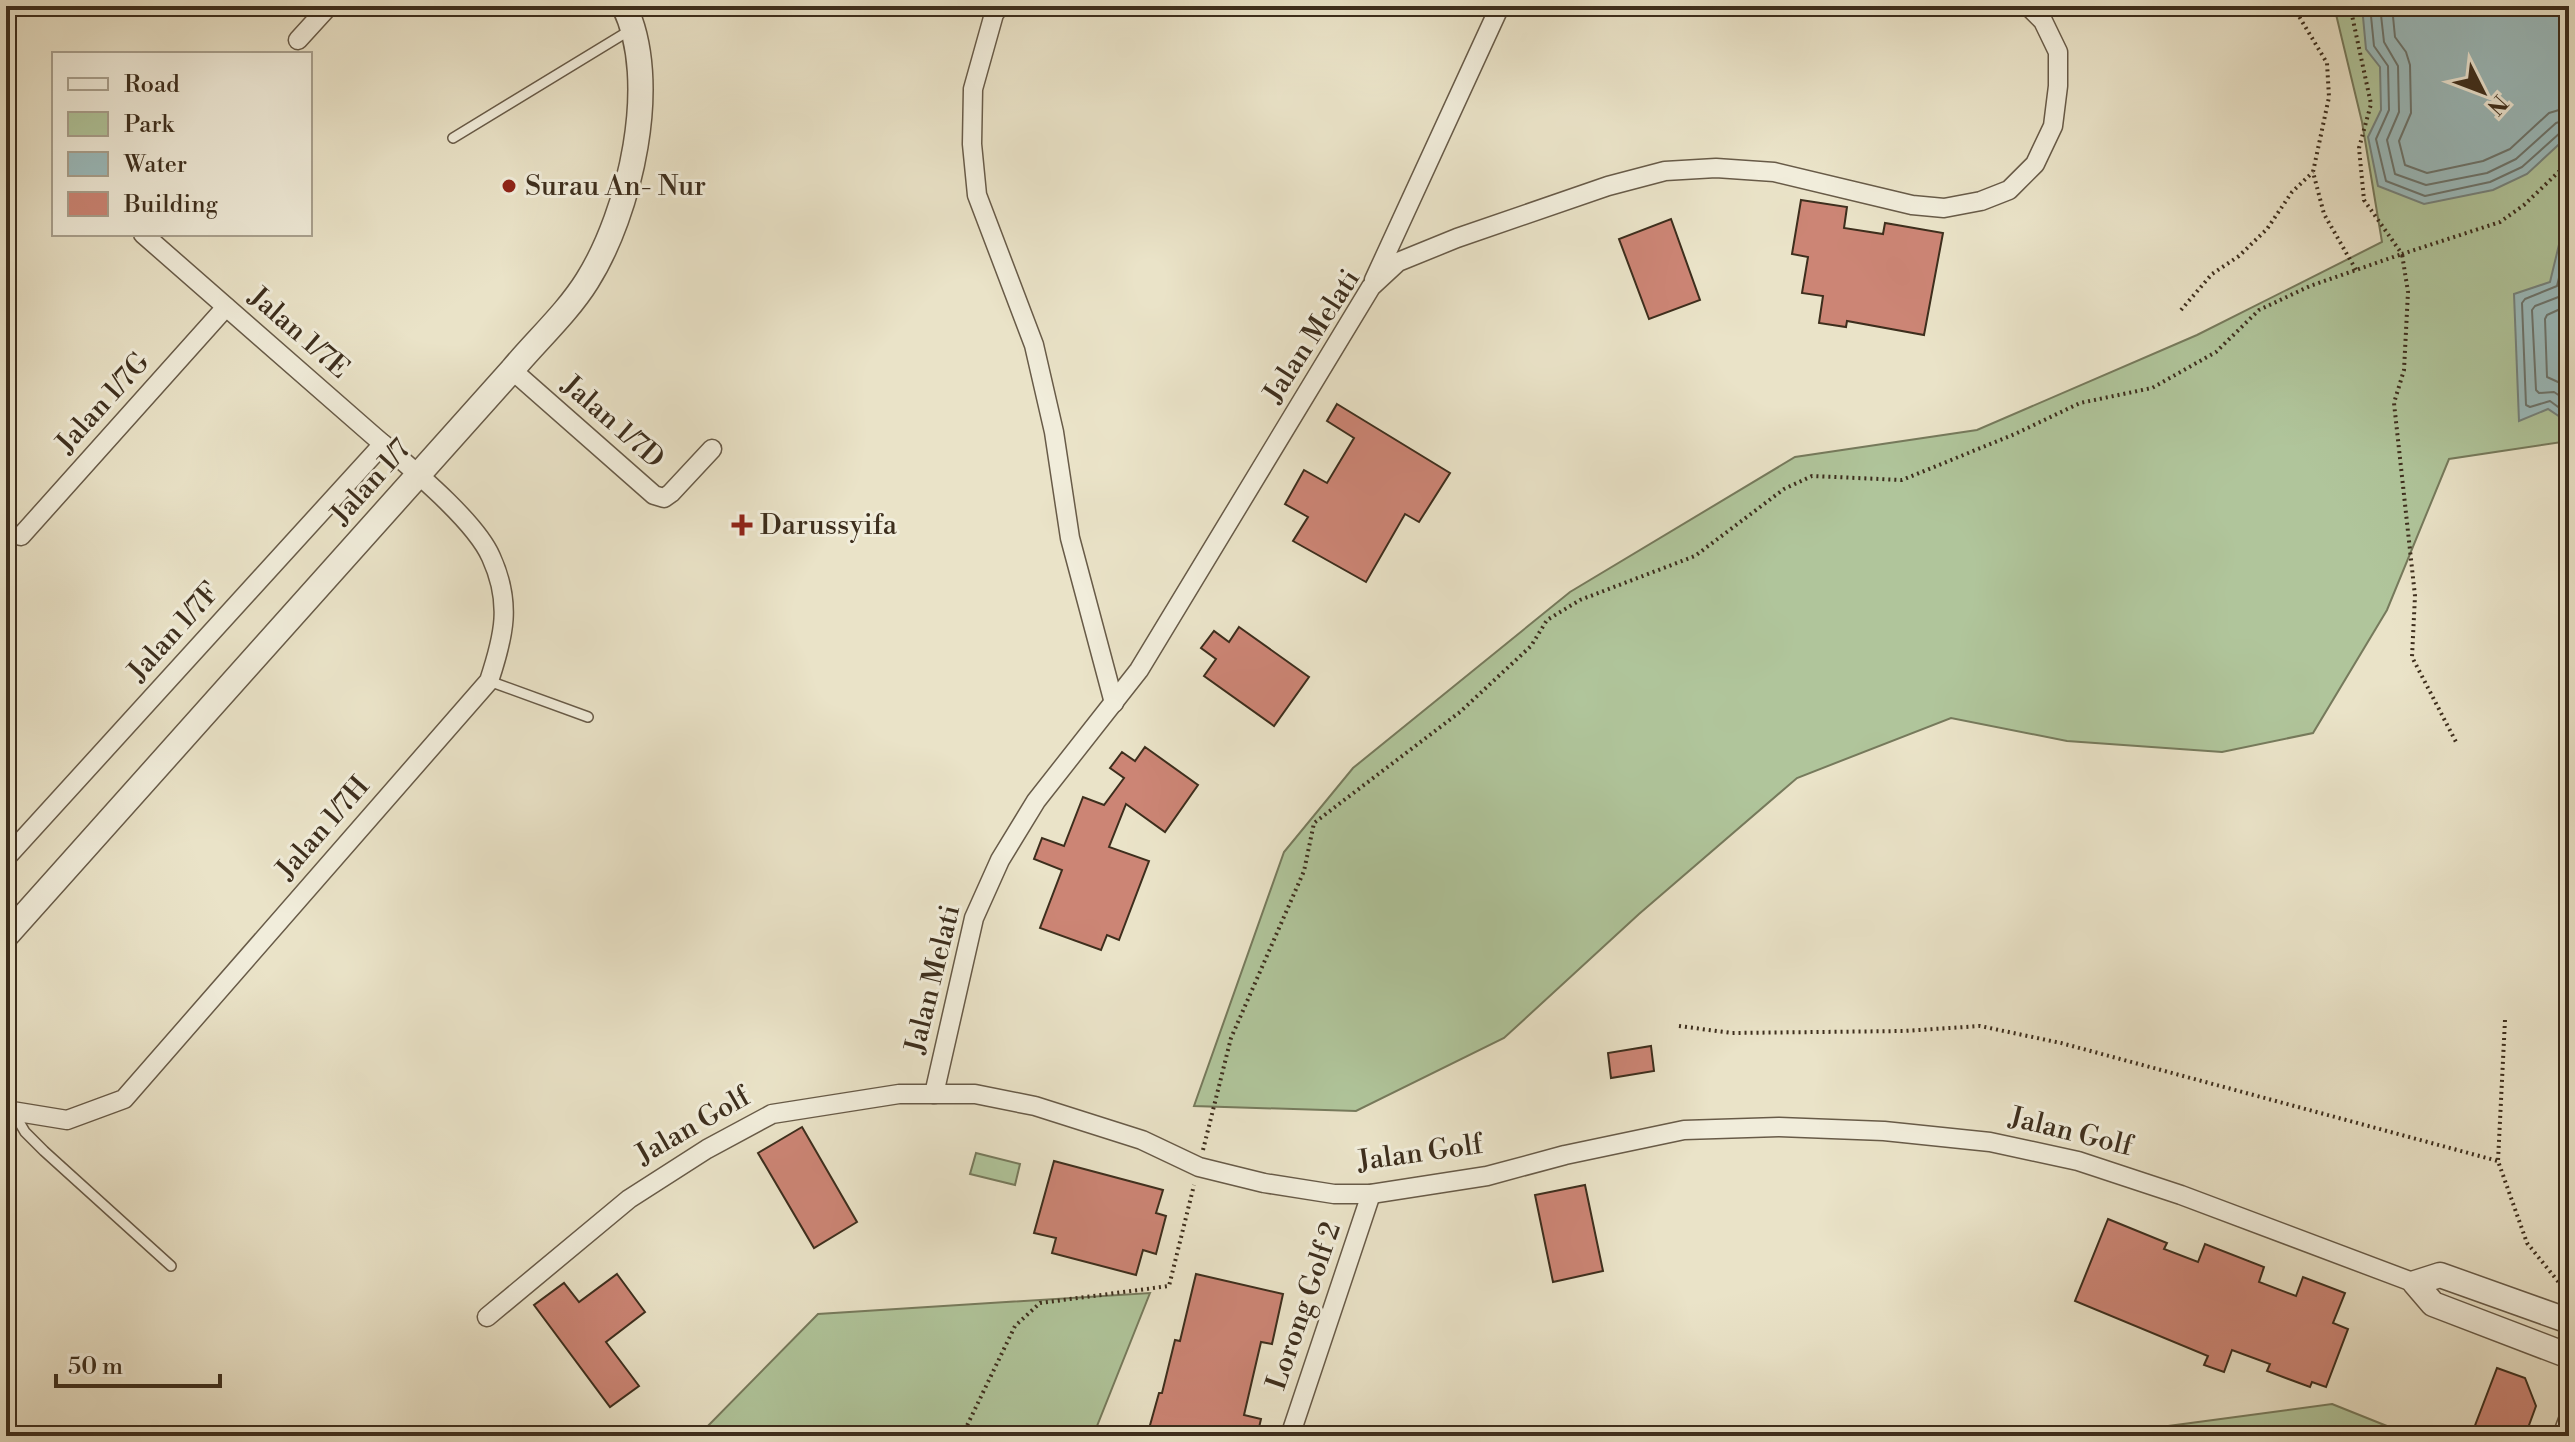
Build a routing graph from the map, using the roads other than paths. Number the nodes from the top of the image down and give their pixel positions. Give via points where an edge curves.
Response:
1 (329, 6) edge
2 (1000, 6) edge
3 (1500, 6) edge
4 (2028, 6) edge
5 (629, 16) edge
6 (298, 40) dead end
7 (453, 138) dead end
8 (145, 236) edge
9 (1371, 287) junction
10 (226, 307) junction
11 (512, 370) junction
12 (383, 444) junction
13 (712, 449) dead end
14 (418, 475) junction
15 (21, 536) dead end
16 (489, 681) junction
17 (1114, 703) junction
18 (588, 717) dead end
19 (6, 858) edge
20 (6, 936) edge
21 (934, 1094) junction
22 (9, 1108) edge
23 (1371, 1194) junction
24 (171, 1266) dead end
25 (2415, 1283) junction
26 (487, 1317) dead end
27 (2569, 1321) edge
28 (2569, 1356) edge
29 (2569, 1417) edge
30 (1290, 1436) edge
31 (2562, 1436) edge

1 - 6 street
2 - 17 street via 973,89 977,195 1034,345 1070,538
3 - 9 street
4 - 9 street, Jalan Melati via 2043,21 2058,52 2058,86 2053,126 2035,164 2009,190 1944,208 1774,172 1665,171 1457,238 1398,262
5 - 7 lane
5 - 11 street, Jalan 1/7 via 641,77 636,144 620,210 586,284
8 - 10 street, Jalan 1/7E
9 - 17 street, Jalan Melati via 1189,590
10 - 12 street, Jalan 1/7E
10 - 15 street, Jalan 1/7G
11 - 13 street, Jalan 1/7D via 654,495 664,498 671,493
11 - 14 street, Jalan 1/7
12 - 14 street, Jalan 1/7E
12 - 19 street, Jalan 1/7F
14 - 16 street, Jalan 1/7H via 480,536 502,587 503,641
14 - 20 street, Jalan 1/7
16 - 18 lane
16 - 22 street, Jalan 1/7H via 124,1099 67,1120
17 - 21 street, Jalan Melati via 1036,801 1000,860 974,918
21 - 23 street, Jalan Golf via 975,1094 1035,1106 1142,1140 1199,1167 1264,1183
21 - 26 street, Jalan Golf via 899,1094 772,1114 629,1199
22 - 24 lane via 44,1151
23 - 25 street, Jalan Golf via 1487,1176 1684,1130 1884,1131 1990,1142 2078,1161
23 - 30 street, Lorong Golf 2
25 - 27 street, Jalan Golf via 2440,1275
25 - 28 street, Jalan Golf via 2433,1304
29 - 31 street

